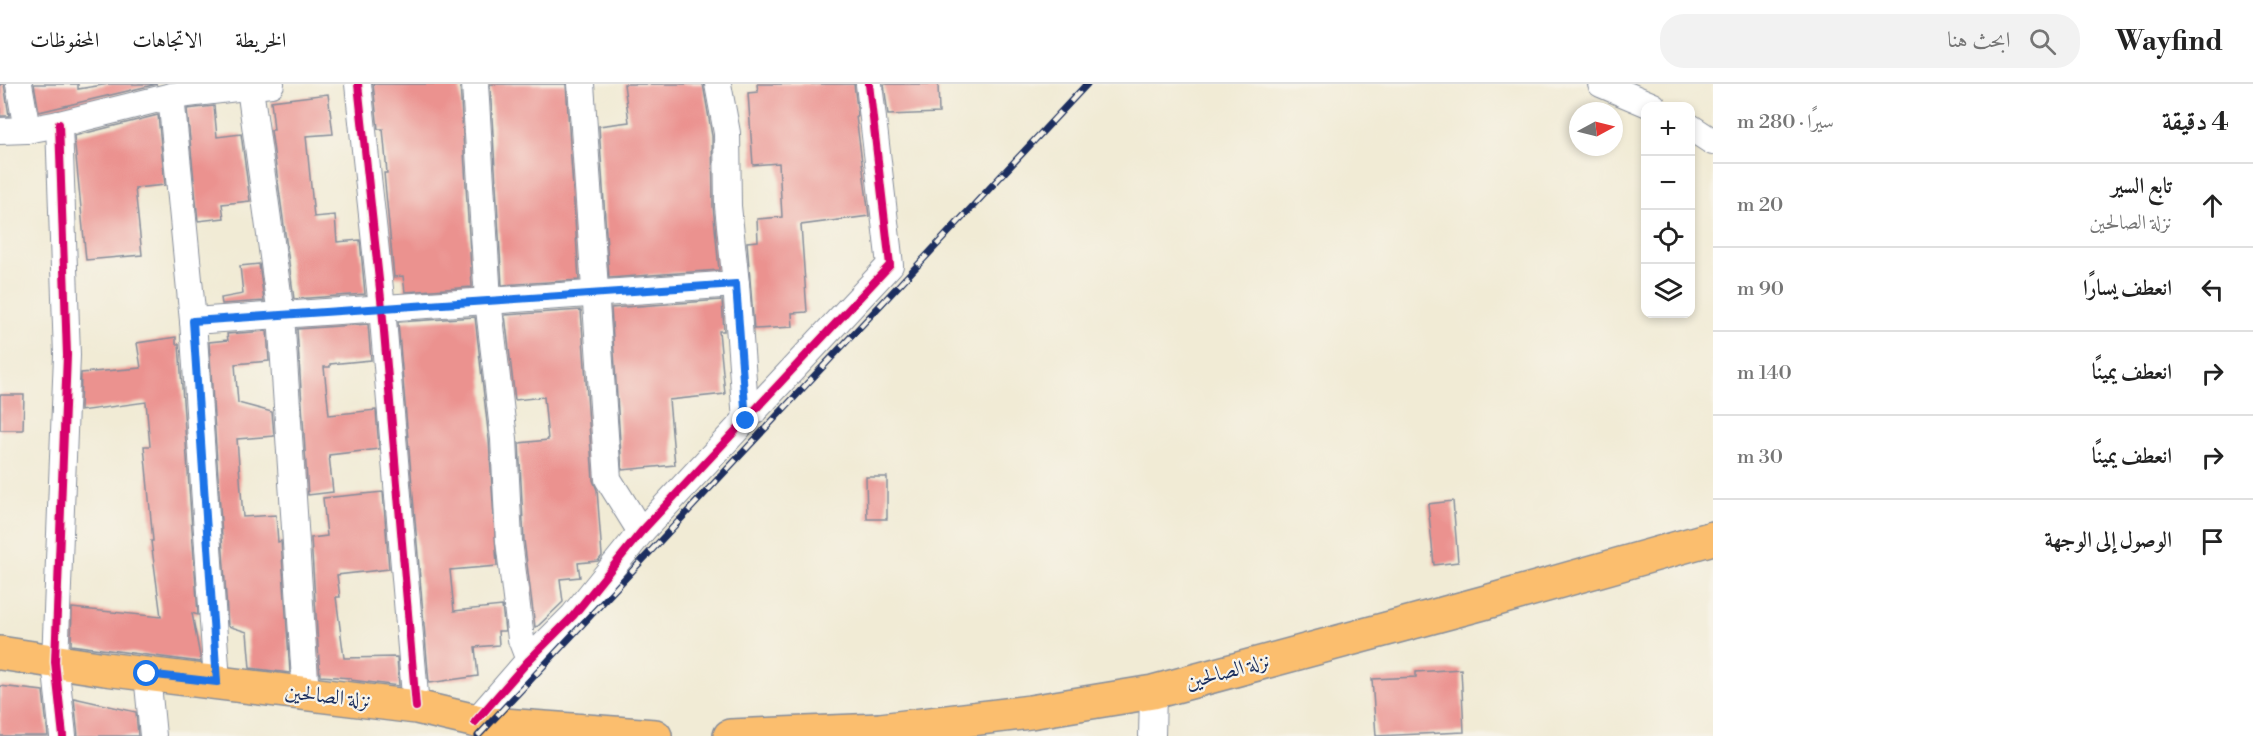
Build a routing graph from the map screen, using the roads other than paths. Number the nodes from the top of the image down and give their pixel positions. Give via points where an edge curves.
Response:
1 (19, 84) edge
2 (358, 84) edge
3 (475, 84) edge
4 (581, 84) edge
5 (718, 84) edge
6 (869, 84) edge
7 (1601, 84) edge
8 (264, 85) edge
9 (162, 93) edge
10 (1644, 102) edge
11 (59, 124) junction
12 (27, 130) junction
13 (0, 131) edge
14 (1695, 131) edge
15 (1713, 142) edge
16 (736, 284) junction
17 (594, 292) junction
18 (488, 300) junction
19 (382, 308) junction
20 (281, 315) junction
21 (193, 321) junction
22 (746, 421) junction
23 (642, 532) junction
24 (1713, 538) edge
25 (0, 653) edge
26 (528, 660) junction
27 (55, 662) junction
28 (147, 674) junction
29 (217, 682) junction
30 (1153, 692) junction
31 (306, 694) junction
32 (416, 707) junction
33 (475, 722) junction
34 (63, 736) edge
35 (153, 736) edge
36 (655, 736) edge
37 (730, 736) edge
38 (1152, 736) edge

1 - 12 street
2 - 19 street
3 - 18 street
4 - 17 street
5 - 16 street via 727,133 728,206
6 - 22 street via 890,265
7 - 10 street
8 - 9 street
8 - 20 street
9 - 11 street
9 - 21 street
11 - 12 street
11 - 27 street via 67,356
12 - 13 street
14 - 15 street
16 - 17 street
16 - 22 street
17 - 18 street
17 - 23 street via 608,479
18 - 19 street
18 - 26 street via 504,439 509,541 521,639
19 - 20 street
19 - 32 street
20 - 21 street
20 - 31 street
21 - 29 street
22 - 23 street
23 - 26 street via 573,616
24 - 30 main road, نزلة الصالحين
25 - 27 main road, نزلة الصالحين
26 - 33 street
27 - 28 main road, نزلة الصالحين
27 - 34 street
28 - 29 main road, نزلة الصالحين
28 - 35 street
29 - 31 main road, نزلة الصالحين
30 - 37 main road, نزلة الصالحين via 880,730
30 - 38 street
31 - 32 main road, نزلة الصالحين
32 - 33 main road, نزلة الصالحين
33 - 36 main road, نزلة الصالحين

